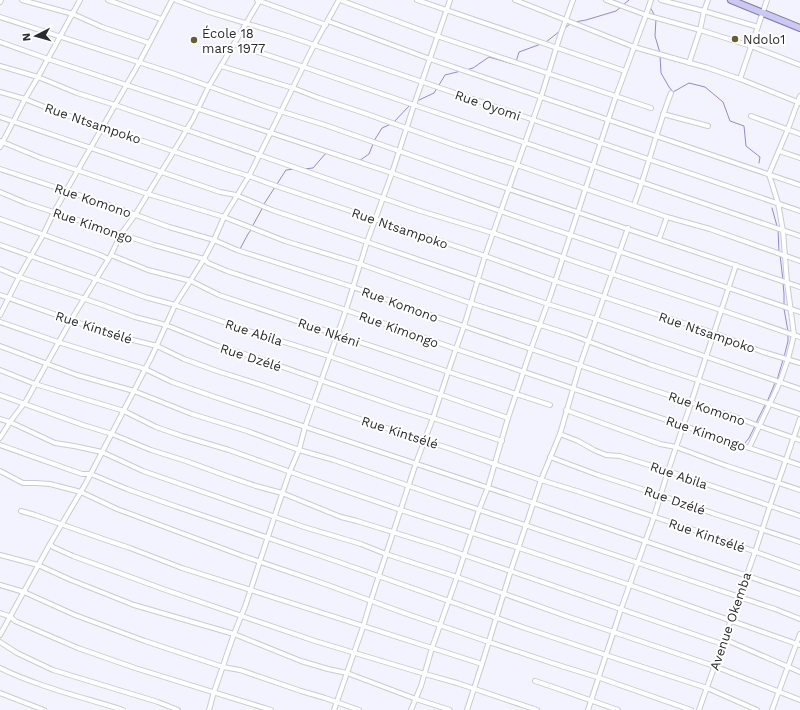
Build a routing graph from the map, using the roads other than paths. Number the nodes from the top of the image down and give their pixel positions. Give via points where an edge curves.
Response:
1 (22, 0) edge
2 (80, 0) edge
3 (108, 0) edge
4 (172, 0) edge
5 (176, 0) edge
6 (259, 0) edge
7 (340, 0) edge
8 (417, 0) edge
9 (450, 0) edge
10 (515, 0) edge
11 (573, 0) edge
12 (606, 0) edge
13 (651, 0) edge
14 (661, 0) edge
15 (708, 0) edge
16 (731, 0) edge
17 (767, 0) edge
18 (446, 10) junction
19 (704, 11) junction
20 (763, 13) junction
21 (73, 14) junction
22 (646, 15) junction
23 (0, 17) edge
24 (161, 19) junction
25 (566, 20) junction
26 (247, 23) junction
27 (327, 23) junction
28 (758, 27) junction
29 (800, 28) edge
30 (700, 30) junction
31 (60, 36) junction
32 (437, 36) junction
33 (0, 42) edge
34 (149, 43) junction
35 (234, 44) junction
36 (314, 45) junction
37 (751, 46) junction
38 (634, 47) junction
39 (557, 48) junction
40 (48, 59) junction
41 (430, 59) junction
42 (689, 62) junction
43 (139, 63) junction
44 (800, 65) edge
45 (0, 66) edge
46 (221, 66) junction
47 (304, 67) junction
48 (625, 71) junction
49 (549, 74) junction
50 (38, 77) junction
51 (740, 80) junction
52 (422, 82) junction
53 (126, 84) junction
54 (209, 86) junction
55 (293, 88) junction
56 (0, 92) edge
57 (671, 93) dead end
58 (616, 96) junction
59 (800, 96) edge
60 (542, 97) junction
61 (25, 99) junction
62 (799, 103) edge
63 (115, 105) junction
64 (414, 105) junction
65 (198, 108) junction
66 (651, 108) dead end
67 (281, 111) junction
68 (663, 114) junction
69 (751, 116) dead end
70 (0, 118) edge
71 (533, 120) junction
72 (608, 120) junction
73 (13, 122) junction
74 (708, 126) dead end
75 (103, 127) junction
76 (406, 128) junction
77 (186, 129) junction
78 (788, 129) junction
79 (271, 133) junction
80 (800, 134) edge
81 (657, 136) junction
82 (2, 141) edge
83 (525, 143) junction
84 (600, 143) junction
85 (0, 147) edge
86 (91, 148) junction
87 (173, 151) junction
88 (399, 151) junction
89 (779, 151) junction
90 (259, 156) junction
91 (800, 158) edge
92 (649, 160) junction
93 (518, 165) junction
94 (593, 166) junction
95 (0, 169) edge
96 (78, 171) junction
97 (161, 172) junction
98 (392, 173) junction
99 (769, 174) junction
100 (249, 176) junction
101 (642, 183) junction
102 (800, 185) edge
103 (509, 188) junction
104 (585, 188) junction
105 (66, 191) junction
106 (0, 192) edge
107 (148, 194) junction
108 (236, 195) junction
109 (383, 197) junction
110 (778, 204) junction
111 (634, 205) junction
112 (501, 211) junction
113 (578, 211) junction
114 (800, 211) edge
115 (54, 212) junction
116 (135, 215) junction
117 (224, 217) junction
118 (667, 217) junction
119 (0, 219) edge
120 (376, 219) junction
121 (628, 228) junction
122 (783, 231) junction
123 (121, 234) junction
124 (493, 234) junction
125 (43, 235) junction
126 (570, 235) junction
127 (800, 236) edge
128 (659, 239) junction
129 (214, 240) junction
130 (367, 242) junction
131 (0, 245) edge
132 (620, 252) junction
133 (784, 255) junction
134 (31, 256) junction
135 (485, 256) junction
136 (109, 257) junction
137 (562, 258) junction
138 (204, 259) junction
139 (800, 261) edge
140 (360, 264) junction
141 (736, 265) junction
142 (0, 269) edge
143 (612, 274) junction
144 (19, 277) junction
145 (96, 279) junction
146 (478, 280) junction
147 (191, 281) junction
148 (555, 281) junction
149 (787, 282) junction
150 (353, 287) junction
151 (800, 287) edge
152 (729, 288) junction
153 (0, 295) edge
154 (604, 297) junction
155 (9, 298) junction
156 (84, 299) junction
157 (470, 303) junction
158 (548, 304) junction
159 (174, 305) junction
160 (790, 309) junction
161 (346, 310) junction
162 (721, 310) junction
163 (800, 312) edge
164 (0, 315) edge
165 (596, 319) junction
166 (71, 320) junction
167 (0, 322) edge
168 (166, 325) junction
169 (539, 325) junction
170 (464, 326) junction
171 (714, 334) junction
172 (337, 335) junction
173 (794, 335) junction
174 (800, 337) edge
175 (58, 342) junction
176 (588, 342) junction
177 (0, 346) edge
178 (157, 346) junction
179 (456, 349) junction
180 (531, 349) junction
181 (329, 356) junction
182 (706, 356) junction
183 (788, 359) junction
184 (46, 363) junction
185 (800, 363) edge
186 (580, 365) junction
187 (146, 369) junction
188 (0, 370) edge
189 (448, 372) junction
190 (524, 372) junction
191 (321, 380) junction
192 (699, 380) junction
193 (780, 382) junction
194 (35, 384) junction
195 (573, 389) junction
196 (800, 389) edge
197 (134, 391) junction
198 (516, 394) junction
199 (0, 395) edge
200 (440, 395) junction
201 (313, 402) junction
202 (691, 403) junction
203 (23, 404) junction
204 (550, 405) dead end
205 (770, 405) junction
206 (566, 410) junction
207 (124, 411) junction
208 (800, 414) edge
209 (433, 418) junction
210 (508, 418) junction
211 (0, 419) edge
212 (800, 419) edge
213 (10, 422) junction
214 (684, 425) junction
215 (759, 426) junction
216 (305, 427) junction
217 (112, 434) junction
218 (560, 434) junction
219 (0, 438) edge
220 (794, 438) junction
221 (800, 440) edge
222 (425, 441) junction
223 (502, 441) junction
224 (0, 446) edge
225 (676, 447) junction
226 (750, 448) junction
227 (298, 450) junction
228 (102, 452) junction
229 (550, 457) junction
230 (786, 460) junction
231 (416, 463) junction
232 (495, 464) junction
233 (800, 465) edge
234 (0, 471) edge
235 (290, 471) junction
236 (668, 471) junction
237 (91, 474) junction
238 (541, 480) junction
239 (778, 483) junction
240 (408, 486) junction
241 (488, 487) junction
242 (800, 490) edge
243 (81, 492) junction
244 (282, 493) junction
245 (660, 495) junction
246 (534, 503) junction
247 (770, 506) junction
248 (401, 510) junction
249 (479, 510) junction
250 (21, 511) dead end
251 (274, 516) junction
252 (800, 516) edge
253 (654, 517) junction
254 (62, 524) junction
255 (526, 526) junction
256 (762, 530) junction
257 (393, 532) junction
258 (471, 533) junction
259 (268, 538) junction
260 (646, 541) junction
261 (800, 542) edge
262 (50, 544) junction
263 (518, 548) junction
264 (755, 552) junction
265 (386, 554) junction
266 (0, 555) edge
267 (464, 555) junction
268 (260, 561) junction
269 (638, 563) junction
270 (38, 565) junction
271 (800, 568) edge
272 (510, 570) junction
273 (747, 575) junction
274 (379, 576) junction
275 (457, 577) junction
276 (0, 585) edge
277 (630, 585) junction
278 (251, 590) junction
279 (24, 592) junction
280 (504, 593) junction
281 (800, 594) edge
282 (739, 597) junction
283 (371, 600) junction
284 (448, 600) junction
285 (621, 609) junction
286 (0, 613) edge
287 (242, 616) junction
288 (11, 617) junction
289 (496, 618) junction
290 (800, 620) edge
291 (730, 621) junction
292 (440, 625) junction
293 (363, 627) junction
294 (614, 632) junction
295 (234, 634) junction
296 (800, 634) edge
297 (0, 635) edge
298 (724, 639) junction
299 (0, 642) edge
300 (489, 642) junction
301 (722, 644) junction
302 (798, 645) edge
303 (432, 648) junction
304 (354, 653) junction
305 (606, 655) junction
306 (482, 664) junction
307 (223, 666) junction
308 (714, 666) junction
309 (788, 667) junction
310 (0, 668) edge
311 (800, 672) edge
312 (347, 673) junction
313 (425, 674) junction
314 (600, 678) junction
315 (535, 680) dead end
316 (474, 688) junction
317 (707, 688) junction
318 (214, 692) junction
319 (779, 692) junction
320 (0, 693) edge
321 (416, 699) junction
322 (800, 700) edge
323 (592, 701) junction
324 (336, 702) junction
325 (44, 710) edge
326 (123, 710) edge
327 (178, 710) edge
328 (209, 710) edge
329 (271, 710) edge
330 (334, 710) edge
331 (359, 710) edge
332 (411, 710) edge
333 (450, 710) edge
334 (467, 710) edge
335 (537, 710) edge
336 (588, 710) edge
337 (618, 710) edge
338 (691, 710) edge
339 (698, 710) edge
340 (758, 710) edge
341 (772, 710) edge

1 - 21 street
2 - 21 street
3 - 24 street
4 - 24 street
5 - 26 street, Rue Oyomi
6 - 26 street
6 - 27 street
7 - 27 street
7 - 32 street
8 - 18 street
9 - 18 street
10 - 25 street
11 - 25 street
12 - 22 street
13 - 22 street
14 - 19 street
15 - 19 street
16 - 20 main road
17 - 20 street
18 - 32 street
18 - 39 street
19 - 28 street
19 - 30 street
20 - 28 street
20 - 29 main road
21 - 31 street
21 - 34 street
22 - 30 street
22 - 38 street
23 - 31 street
24 - 34 street
25 - 38 street
25 - 39 street
26 - 35 street
26 - 36 street, Rue Oyomi
27 - 36 street
27 - 41 street
28 - 37 street
30 - 37 street
30 - 42 street
31 - 40 street
31 - 43 street
32 - 41 street
32 - 49 street
33 - 40 street
34 - 43 street
35 - 46 street
35 - 47 street
36 - 47 street
36 - 52 street, Rue Oyomi
37 - 44 street
37 - 51 street
38 - 42 street
38 - 48 street
39 - 48 street
39 - 49 street
40 - 50 street
40 - 53 street
41 - 52 street
41 - 60 street
42 - 51 street
43 - 53 street
43 - 54 street
45 - 50 street
46 - 54 street
46 - 55 street
47 - 55 street
47 - 64 street
48 - 58 street
49 - 58 street
49 - 60 street
50 - 61 street
50 - 63 street
51 - 62 street
52 - 64 street
52 - 71 street, Rue Oyomi
53 - 63 street
53 - 65 street
54 - 65 street
54 - 67 street
55 - 67 street
55 - 76 street
56 - 61 street, Rue Ntsampoko
57 - 68 street
58 - 66 street
58 - 72 street
59 - 62 street
60 - 71 street
60 - 72 street
61 - 73 street
61 - 75 street, Rue Ntsampoko
62 - 78 street
63 - 75 street
63 - 77 street
64 - 76 street
64 - 83 street
65 - 77 street
65 - 79 street
67 - 79 street
67 - 88 street
68 - 74 street
68 - 81 street
69 - 78 street
70 - 73 street
71 - 83 street
71 - 84 street, Rue Oyomi
72 - 81 street
72 - 84 street
73 - 82 street
73 - 86 street
75 - 86 street
75 - 87 street, Rue Ntsampoko
76 - 88 street
76 - 93 street
77 - 87 street
77 - 90 street
78 - 80 street
78 - 89 street
79 - 90 street
79 - 98 street
81 - 92 street
81 - 99 street
82 - 85 street
82 - 96 street
83 - 93 street
83 - 94 street
84 - 92 street, Rue Oyomi
84 - 94 street
86 - 96 street
86 - 97 street
87 - 97 street
87 - 100 street, Rue Ntsampoko
88 - 98 street
88 - 103 street
89 - 91 street
89 - 99 street
90 - 100 street
90 - 109 street
92 - 101 street
92 - 110 street, Rue Oyomi
93 - 103 street
93 - 104 street
94 - 101 street
94 - 104 street
95 - 105 street, Rue Komono
96 - 105 street
96 - 107 street
97 - 107 street
97 - 108 street
98 - 109 street
98 - 112 street
99 - 102 street
99 - 110 street
100 - 108 street
100 - 120 street, Rue Ntsampoko
101 - 111 street
101 - 122 street
103 - 112 street
103 - 113 street
104 - 111 street
104 - 113 street
105 - 115 street
105 - 116 street, Rue Komono
106 - 115 street, Rue Kimongo
107 - 116 street
107 - 117 street
108 - 117 street
108 - 130 street
109 - 120 street
109 - 124 street
110 - 114 street, Rue Oyomi
110 - 122 street
111 - 118 street
112 - 124 street
112 - 126 street
113 - 121 street
113 - 126 street
115 - 123 street, Rue Kimongo
115 - 125 street
116 - 123 street
116 - 129 street, Rue Komono
117 - 129 street
117 - 140 street via 285,241
118 - 128 street
118 - 133 street
119 - 125 street, Rue Nkéni
120 - 130 street
120 - 135 street, Rue Ntsampoko
121 - 128 street
121 - 132 street
122 - 127 street
122 - 133 street
123 - 136 street
123 - 138 street, Rue Kimongo
124 - 135 street
124 - 137 street
125 - 134 street
125 - 136 street, Rue Nkéni
126 - 132 street
126 - 137 street
128 - 141 street
129 - 138 street
129 - 150 street, Rue Komono via 237,250
130 - 140 street
130 - 146 street
131 - 134 street, Rue Abila
132 - 143 street
132 - 152 street
133 - 139 street
133 - 149 street
134 - 144 street
134 - 145 street, Rue Abila
135 - 146 street
135 - 148 street, Rue Ntsampoko
136 - 145 street
136 - 147 street, Rue Nkéni
137 - 143 street
137 - 148 street
138 - 147 street
138 - 161 street, Rue Kimongo via 228,271
140 - 150 street
140 - 157 street
141 - 149 street
141 - 152 street
142 - 144 street, Rue Dzélé
143 - 154 street
143 - 162 street
144 - 155 street
144 - 156 street, Rue Dzélé
145 - 156 street
145 - 159 street, Rue Abila
146 - 157 street
146 - 158 street
147 - 159 street
147 - 172 street, Rue Nkéni via 220,295
148 - 154 street, Rue Ntsampoko
148 - 158 street
149 - 151 street
149 - 160 street
150 - 161 street
150 - 170 street, Rue Komono
152 - 160 street
152 - 162 street
153 - 155 street, Rue Kintsélé
154 - 165 street
154 - 171 street, Rue Ntsampoko
155 - 164 street
155 - 166 street, Rue Kintsélé
156 - 166 street
156 - 168 street, Rue Dzélé
157 - 169 street
157 - 170 street
158 - 165 street
158 - 169 street
159 - 168 street
159 - 181 street, Rue Abila
160 - 163 street
160 - 173 street
161 - 172 street
161 - 179 street, Rue Kimongo
162 - 171 street
162 - 173 street
165 - 176 street
165 - 182 street
166 - 175 street
166 - 178 street, Rue Kintsélé via 113,335
167 - 175 street
168 - 178 street
168 - 191 street, Rue Dzélé via 218,346
169 - 176 street
169 - 180 street
170 - 179 street
170 - 180 street, Rue Komono
171 - 182 street
171 - 183 street, Rue Ntsampoko
172 - 181 street
172 - 189 street, Rue Nkéni
173 - 174 street
173 - 183 street
175 - 184 street
175 - 187 street
176 - 186 street
176 - 192 street
177 - 184 street
178 - 187 street
178 - 201 street, Rue Kintsélé via 190,362
179 - 189 street
179 - 190 street, Rue Kimongo
180 - 186 street, Rue Komono
180 - 190 street
181 - 191 street
181 - 200 street, Rue Abila
182 - 192 street
182 - 193 street
183 - 185 street, Rue Ntsampoko
183 - 193 street
184 - 194 street
184 - 197 street
186 - 195 street
186 - 202 street, Rue Komono
187 - 197 street
187 - 216 street via 172,382
188 - 194 street
189 - 198 street, Rue Nkéni
189 - 200 street
190 - 195 street, Rue Kimongo
190 - 198 street
191 - 201 street
191 - 209 street, Rue Dzélé
192 - 202 street
192 - 205 street
193 - 196 street
193 - 205 street
194 - 203 street
194 - 207 street
195 - 206 street
195 - 214 street, Rue Kimongo
197 - 207 street
197 - 227 street via 192,414
198 - 204 street, Rue Nkéni
198 - 210 street
199 - 203 street
200 - 209 street
200 - 210 street, Rue Abila
201 - 216 street
201 - 222 street, Rue Kintsélé
202 - 214 street
202 - 215 street, Rue Komono
203 - 213 street
203 - 217 street
205 - 208 street
205 - 215 street
206 - 218 street
206 - 225 street via 660,444
207 - 217 street
207 - 235 street via 156,427
209 - 222 street
209 - 223 street, Rue Dzélé
210 - 223 street
211 - 213 street
212 - 220 street, Avenue Okemba
213 - 219 street
213 - 228 street via 55,443
214 - 225 street
214 - 226 street, Rue Kimongo
215 - 220 street, Rue Komono
215 - 226 street
216 - 227 street
216 - 231 street
217 - 228 street
217 - 244 street via 151,450
218 - 229 street
218 - 236 street, Rue Abila via 606,455 620,456
220 - 221 street, Rue Komono
220 - 230 street, Avenue Okemba
222 - 231 street
222 - 232 street, Rue Kintsélé
223 - 232 street
224 - 237 street via 82,474
225 - 236 street
225 - 239 street
226 - 230 street, Rue Kimongo
227 - 235 street
227 - 240 street
228 - 237 street
228 - 251 street via 142,471
229 - 238 street
229 - 245 street, Rue Dzélé
230 - 233 street, Rue Kimongo
230 - 239 street, Avenue Okemba
231 - 240 street
231 - 241 street
232 - 238 street, Rue Kintsélé
232 - 241 street
234 - 243 street via 23,483 50,484
235 - 244 street
235 - 248 street
236 - 245 street
236 - 247 street, Rue Abila
237 - 243 street
237 - 259 street via 126,489
238 - 246 street
238 - 253 street, Rue Kintsélé
239 - 242 street
239 - 247 street, Avenue Okemba
240 - 248 street
240 - 249 street
241 - 246 street
241 - 249 street
243 - 254 street
243 - 268 street via 116,509
244 - 251 street
244 - 257 street via 341,517
245 - 253 street
245 - 256 street, Rue Dzélé
246 - 255 street
246 - 260 street
247 - 252 street, Rue Abila
247 - 256 street, Avenue Okemba
248 - 257 street
248 - 258 street
249 - 255 street
249 - 258 street
250 - 254 street
251 - 259 street
251 - 265 street
253 - 260 street
253 - 264 street, Rue Kintsélé
254 - 262 street
254 - 278 street
255 - 263 street
255 - 269 street
256 - 261 street, Rue Dzélé
256 - 264 street, Avenue Okemba
257 - 265 street
257 - 267 street
258 - 263 street
258 - 267 street
259 - 268 street
259 - 274 street
260 - 269 street
260 - 273 street
262 - 270 street
262 - 287 street via 53,548 73,556
263 - 272 street
263 - 277 street
264 - 271 street, Rue Kintsélé
264 - 273 street, Avenue Okemba
265 - 274 street
265 - 275 street
266 - 270 street
267 - 272 street
267 - 275 street
268 - 278 street
268 - 283 street
269 - 277 street
269 - 282 street
270 - 279 street
270 - 295 street via 134,605
272 - 280 street
272 - 285 street
273 - 281 street
273 - 282 street, Avenue Okemba
274 - 283 street
274 - 284 street
275 - 280 street
275 - 284 street
276 - 279 street
277 - 285 street
277 - 291 street
278 - 287 street
278 - 293 street
279 - 288 street
279 - 307 street via 75,615
280 - 289 street
280 - 294 street
282 - 290 street
282 - 291 street, Avenue Okemba
283 - 292 street
283 - 293 street
284 - 289 street
284 - 292 street
285 - 294 street
285 - 301 street
286 - 288 street
287 - 295 street
287 - 304 street
288 - 297 street
288 - 318 street via 78,648
289 - 300 street
289 - 305 street
291 - 298 street, Avenue Okemba
291 - 302 street
292 - 300 street
292 - 303 street
293 - 303 street
293 - 304 street
294 - 305 street
294 - 308 street
295 - 307 street
295 - 312 street via 301,662
296 - 302 street
298 - 301 street, Avenue Okemba
298 - 309 street
299 - 327 street via 53,670
300 - 306 street
300 - 314 street
301 - 308 street, Avenue Okemba
302 - 309 street
303 - 306 street
303 - 313 street
304 - 312 street
304 - 313 street
305 - 314 street
305 - 317 street
306 - 316 street
307 - 318 street
307 - 324 street
308 - 317 street, Avenue Okemba
308 - 319 street
309 - 311 street
309 - 319 street
310 - 326 street via 42,685
312 - 321 street
312 - 324 street
313 - 316 street
313 - 321 street
314 - 323 street
314 - 338 street
315 - 323 street
316 - 334 street
316 - 335 street
317 - 339 street, Avenue Okemba
317 - 340 street
318 - 328 street
318 - 329 street
319 - 322 street
319 - 341 street
320 - 325 street
321 - 332 street
321 - 333 street
323 - 336 street
323 - 337 street
324 - 330 street
324 - 331 street

